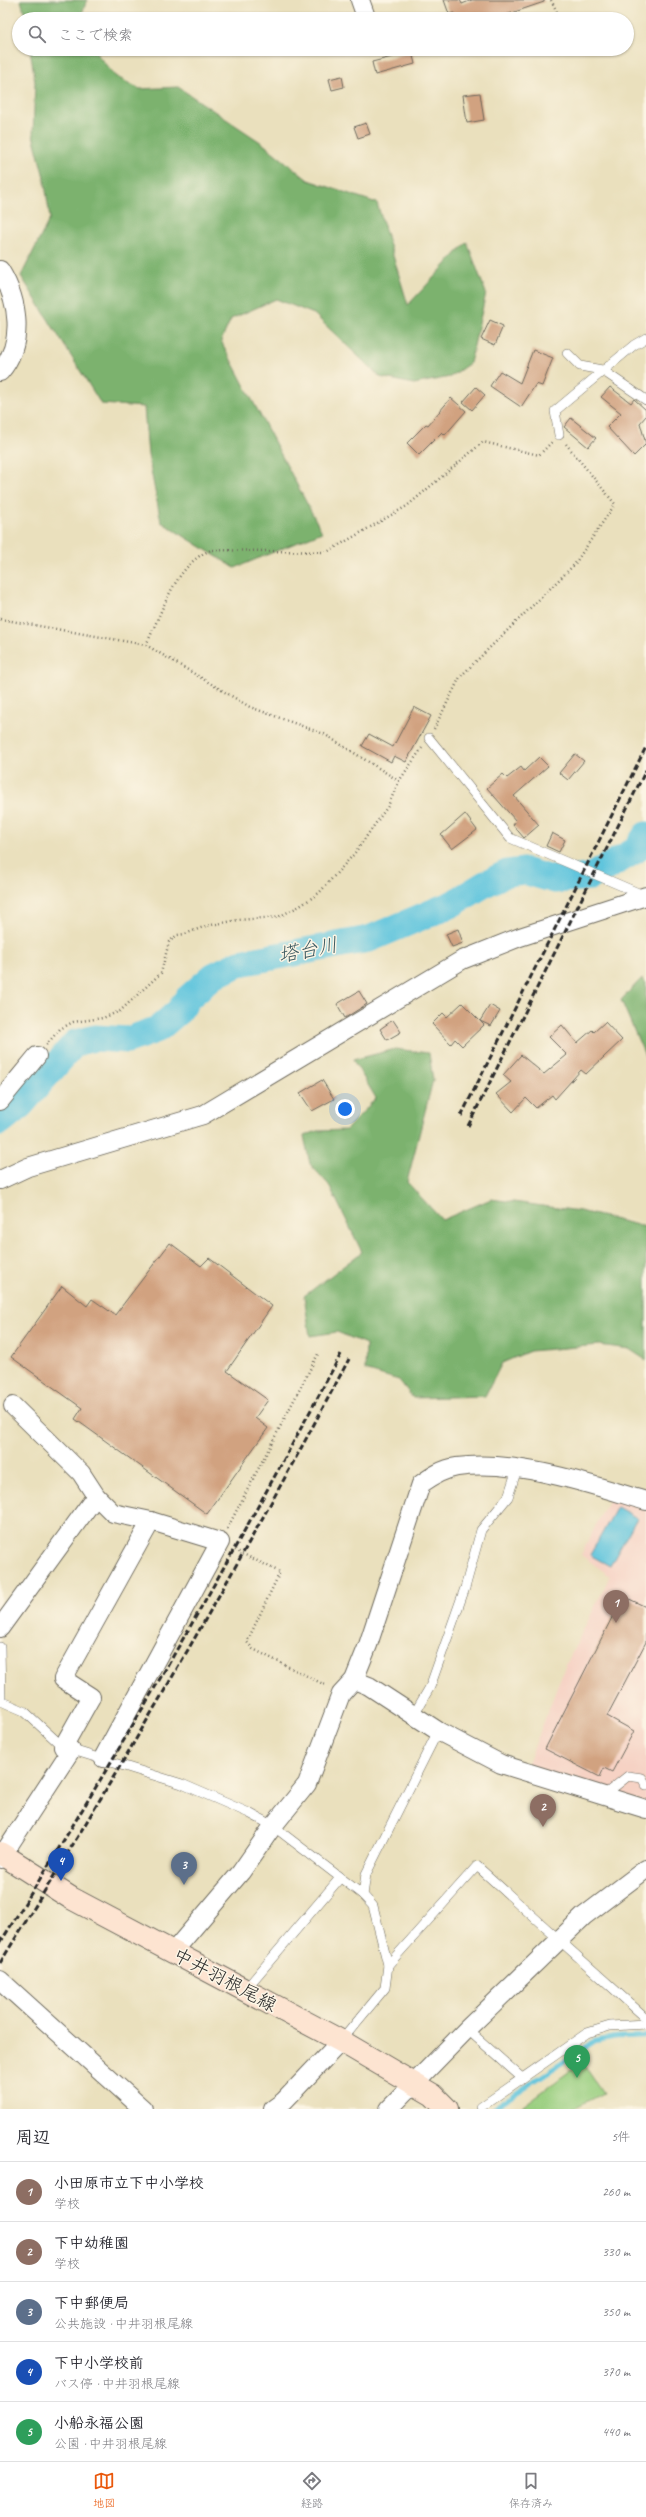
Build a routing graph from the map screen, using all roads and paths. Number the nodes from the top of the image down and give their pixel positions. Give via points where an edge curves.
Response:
1 (360, 0) edge
2 (551, 0) edge
3 (364, 12) edge
4 (557, 12) dead end
5 (0, 270) edge
6 (646, 338) edge
7 (567, 353) dead end
8 (602, 370) junction
9 (0, 372) edge
10 (646, 400) edge
11 (559, 435) junction
12 (0, 619) edge
13 (146, 645) junction
14 (429, 738) junction
15 (399, 781) junction
16 (645, 896) edge
17 (37, 1056) joint
18 (0, 1101) edge
19 (0, 1180) edge
20 (318, 1354) dead end
21 (13, 1406) dead end
22 (517, 1469) junction
23 (96, 1496) junction
24 (646, 1501) edge
25 (150, 1521) junction
26 (220, 1542) junction
27 (0, 1628) edge
28 (0, 1647) edge
29 (354, 1680) junction
30 (341, 1694) junction
31 (413, 1716) junction
32 (438, 1731) junction
33 (67, 1749) junction
34 (103, 1758) junction
35 (646, 1785) edge
36 (603, 1796) junction
37 (646, 1809) edge
38 (273, 1826) junction
39 (1, 1856) edge
40 (646, 1869) edge
41 (340, 1878) junction
42 (363, 1895) junction
43 (560, 1940) junction
44 (173, 1952) junction
45 (388, 1965) junction
46 (0, 1980) edge
47 (244, 1991) junction
48 (646, 2018) edge
49 (646, 2024) edge
50 (467, 2028) junction
51 (341, 2041) junction
52 (522, 2078) junction
53 (413, 2083) junction
54 (481, 2106) dead end
55 (143, 2109) edge
56 (273, 2109) edge
57 (389, 2109) edge
58 (447, 2109) edge

1 - 3 street
2 - 4 path
5 - 9 street via 11,288 17,318 16,342 7,364
6 - 8 lane
7 - 8 lane via 580,366
8 - 10 lane
8 - 11 lane via 555,411
11 - 13 path via 539,455 484,442 407,506 327,552 211,550 200,554 175,585
11 - 14 path via 615,504 574,565 460,677
12 - 13 path
13 - 15 path via 250,707 324,734
14 - 15 path
14 - 16 lane via 510,838
15 - 17 path via 388,806 354,854 319,893 278,917 238,920 177,935 169,942 161,973 120,1011 103,1018 73,1022 60,1029
16 - 19 street via 528,934 462,960 203,1115 28,1167
17 - 18 street
20 - 26 path
21 - 23 street via 81,1473
22 - 24 street
22 - 29 street via 456,1467 435,1474 421,1484 381,1608
22 - 31 lane via 508,1497 481,1530 465,1588 430,1687
23 - 25 street via 113,1513
23 - 27 street
25 - 26 street
25 - 33 street via 63,1679 91,1697
26 - 30 path via 280,1572 247,1642 253,1648
26 - 34 street
28 - 33 lane via 1,1701 24,1711
29 - 30 street
29 - 31 street via 369,1686
30 - 38 street via 307,1784
31 - 32 street
32 - 36 street via 501,1764
32 - 42 lane via 366,1874
33 - 34 lane
33 - 39 street
34 - 38 lane via 182,1784
35 - 36 lane via 642,1778 628,1776
36 - 37 street
38 - 41 lane
38 - 44 street via 241,1872
39 - 44 main road, 中井羽根尾線 via 71,1898
40 - 43 street via 584,1916
41 - 42 lane
41 - 47 lane
42 - 45 lane via 373,1906
43 - 45 lane via 477,1866
43 - 48 lane
43 - 50 street
44 - 47 main road, 中井羽根尾線
45 - 51 lane via 385,1988
46 - 55 street
47 - 51 main road, 中井羽根尾線
49 - 52 lane via 610,2026 588,2033
50 - 52 lane
50 - 53 street
51 - 53 main road, 中井羽根尾線
51 - 56 street via 284,2101
52 - 54 lane
53 - 57 street
53 - 58 main road, 中井羽根尾線 via 433,2095

